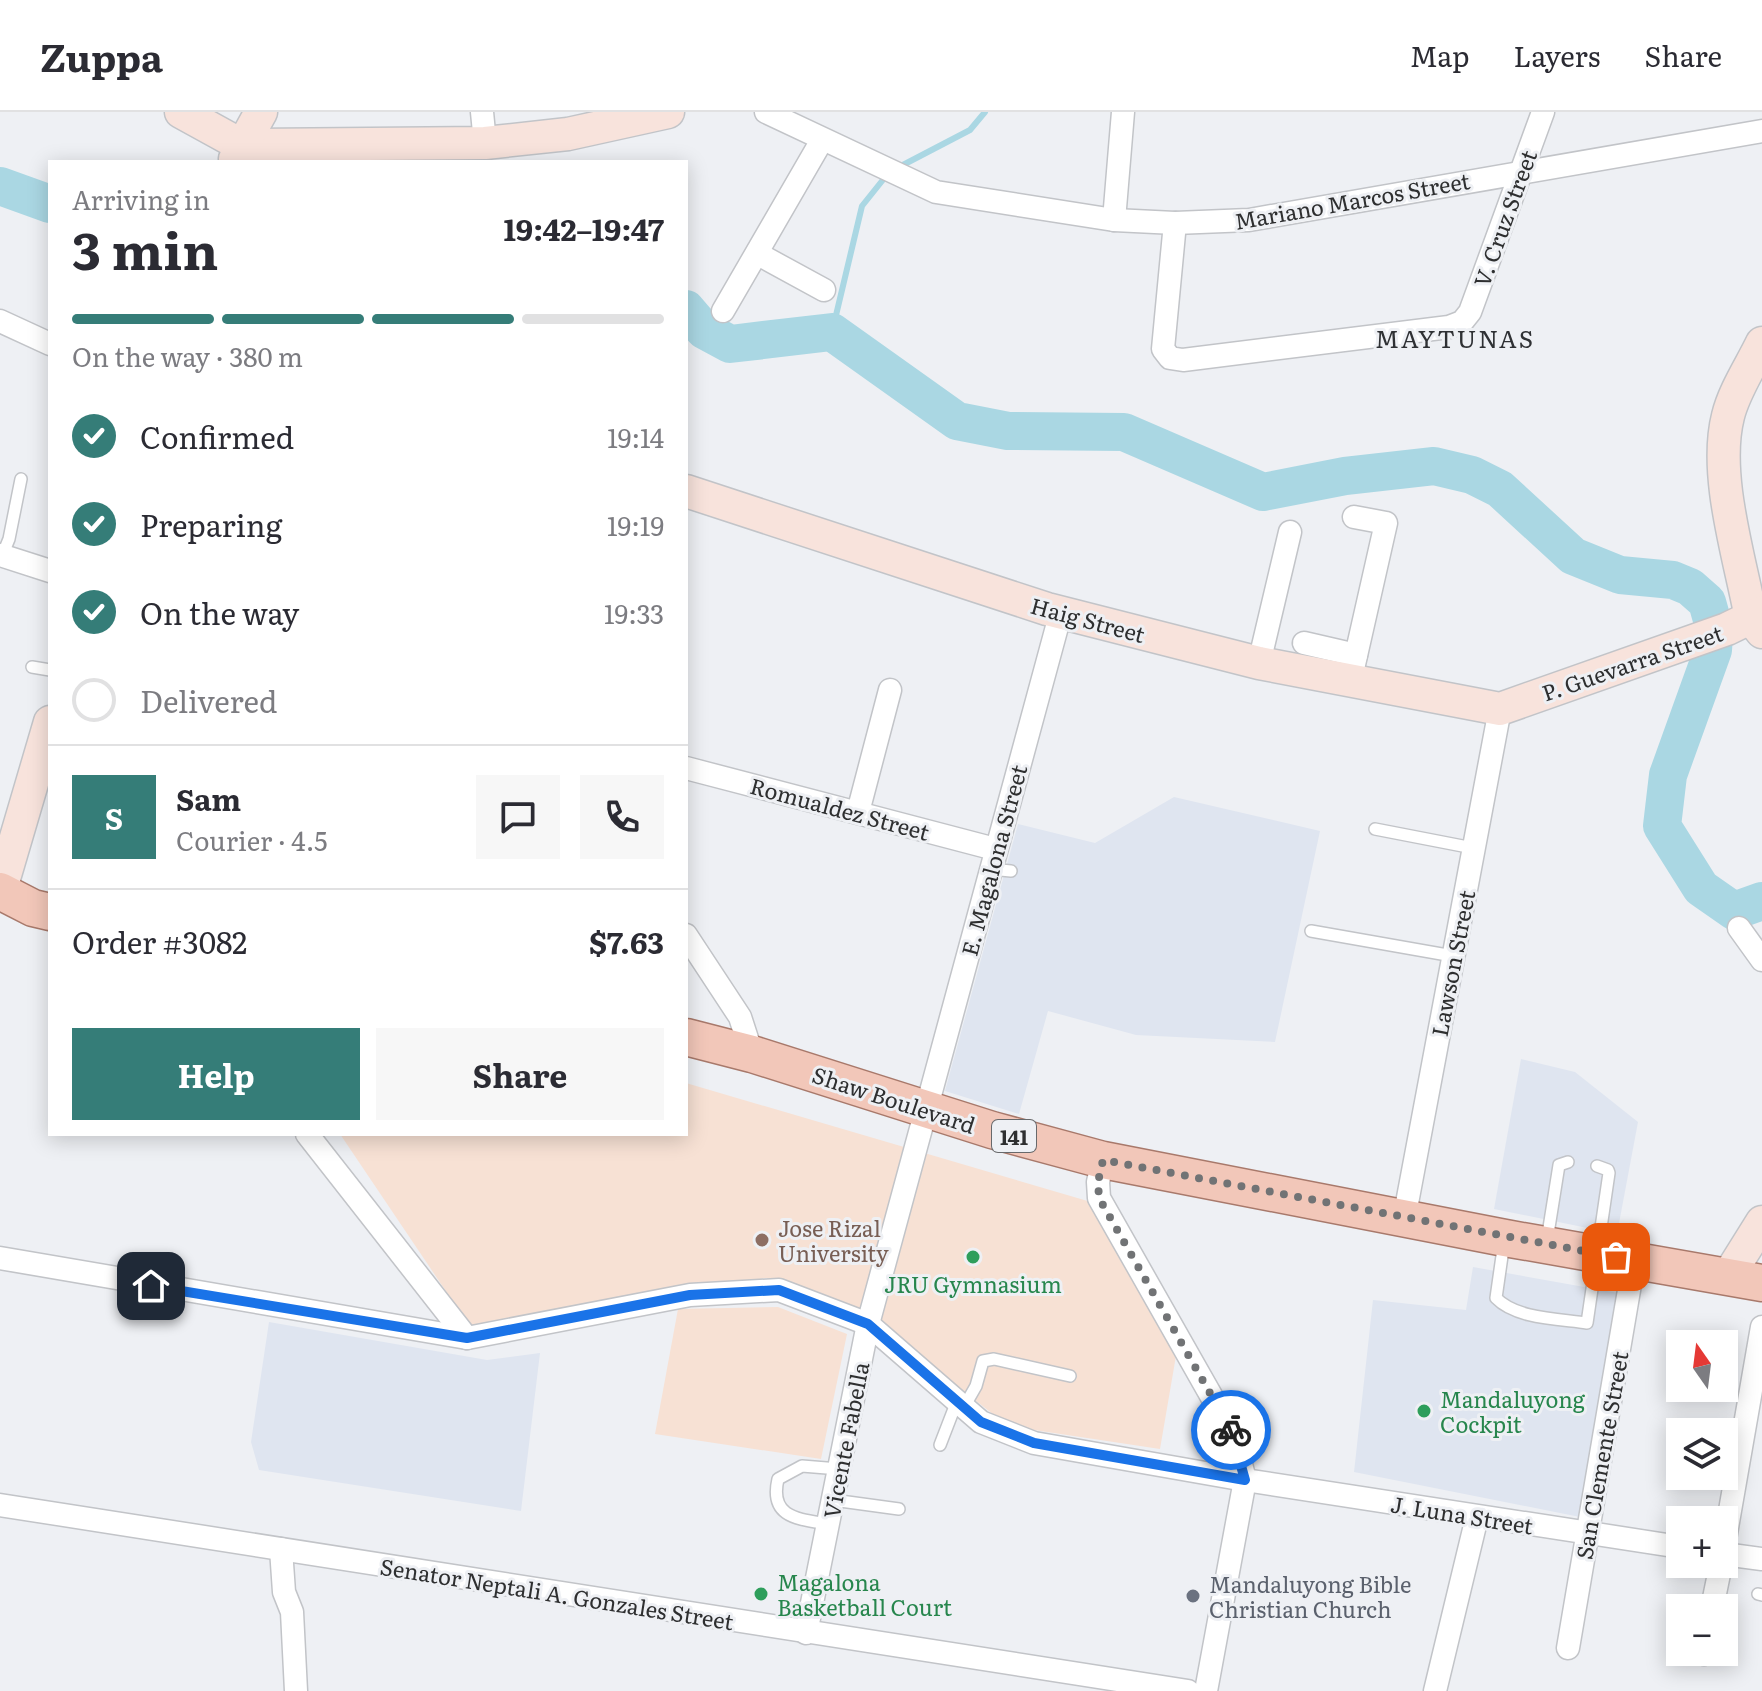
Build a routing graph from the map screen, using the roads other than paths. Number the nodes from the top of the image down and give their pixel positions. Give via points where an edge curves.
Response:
1 (181, 112) edge
2 (261, 112) edge
3 (766, 112) edge
4 (1123, 112) edge
5 (1543, 112) edge
6 (647, 114) edge
7 (483, 127) edge
8 (1762, 131) edge
9 (822, 140) junction
10 (237, 154) edge
11 (1519, 171) junction
12 (1114, 220) junction
13 (1175, 223) junction
14 (758, 254) junction
15 (824, 290) dead end
16 (723, 311) dead end
17 (0, 321) edge
18 (48, 343) edge
19 (1762, 343) edge
20 (21, 479) dead end
21 (688, 492) edge
22 (1354, 517) dead end
23 (1290, 532) dead end
24 (1, 556) edge
25 (48, 570) edge
26 (1061, 612) junction
27 (1740, 626) edge
28 (1304, 643) dead end
29 (1259, 663) junction
30 (32, 667) dead end
31 (1353, 669) junction
32 (48, 670) edge
33 (890, 690) dead end
34 (1500, 709) junction
35 (48, 729) edge
36 (688, 769) edge
37 (858, 812) junction
38 (1375, 829) dead end
39 (1473, 848) junction
40 (1000, 860) junction
41 (0, 892) edge
42 (28, 913) edge
43 (1739, 928) dead end
44 (1311, 931) dead end
45 (688, 938) edge
46 (1453, 956) junction
47 (1762, 960) edge
48 (688, 1038) edge
49 (752, 1054) junction
50 (926, 1109) junction
51 (309, 1136) edge
52 (1103, 1160) junction
53 (1568, 1162) dead end
54 (1597, 1166) dead end
55 (1404, 1219) junction
56 (1762, 1222) edge
57 (1505, 1238) junction
58 (1546, 1245) junction
59 (1598, 1254) junction
60 (0, 1258) edge
61 (1634, 1261) junction
62 (1745, 1280) edge
63 (868, 1324) junction
64 (1762, 1327) edge
65 (467, 1338) junction
66 (1070, 1376) dead end
67 (960, 1404) junction
68 (940, 1445) dead end
69 (839, 1469) junction
70 (1245, 1480) junction
71 (833, 1500) junction
72 (0, 1505) edge
73 (1731, 1506) edge
74 (899, 1509) dead end
75 (1477, 1517) junction
76 (828, 1524) junction
77 (1588, 1533) junction
78 (1666, 1545) edge
79 (281, 1549) junction
80 (1738, 1556) edge
81 (1762, 1559) edge
82 (806, 1633) junction
83 (1568, 1648) dead end
84 (1111, 1685) edge
85 (296, 1691) edge
86 (1188, 1691) edge
87 (1206, 1691) edge
88 (1435, 1691) edge

1 - 10 main road
2 - 10 main road
3 - 9 street, Mariano Marcos Street
4 - 12 street
5 - 11 street, V. Cruz Street
6 - 7 main road via 568,134
7 - 10 main road
8 - 11 street, Mariano Marcos Street
9 - 12 street, Mariano Marcos Street via 936,192
9 - 14 street
11 - 13 street, Mariano Marcos Street via 1249,220
11 - 13 street, V. Cruz Street via 1470,312 1449,327 1170,358 1163,349
12 - 13 street, Mariano Marcos Street
14 - 15 street
14 - 16 street
17 - 18 street
19 - 27 main road via 1729,412 1723,439
20 - 24 lane
21 - 26 main road, Haig Street
22 - 31 street via 1386,523
23 - 29 street
24 - 25 street
26 - 29 main road, Haig Street
26 - 40 street, E. Magalona Street
27 - 34 main road, P. Guevarra Street
28 - 31 street
29 - 31 main road, Haig Street
30 - 32 lane
31 - 34 main road, Haig Street
33 - 37 street
34 - 39 street, Lawson Street
35 - 41 main road
36 - 37 street, Romualdez Street
37 - 40 street, Romualdez Street
38 - 39 lane
39 - 46 street, Lawson Street
40 - 50 street, E. Magalona Street
41 - 42 main road
43 - 47 street
44 - 46 lane
45 - 49 street via 740,1017
46 - 55 street, Lawson Street
48 - 49 main road, Shaw Boulevard / 141
49 - 50 main road, Shaw Boulevard / 141
50 - 52 main road, Shaw Boulevard / 141
50 - 63 street, Vicente Fabella
51 - 65 street
52 - 55 main road, Shaw Boulevard / 141
52 - 70 street via 1099,1198 1234,1436
53 - 58 lane via 1559,1165
54 - 59 lane via 1609,1173
55 - 57 main road, Shaw Boulevard / 141
56 - 62 main road
57 - 58 main road, Shaw Boulevard / 141
57 - 59 lane via 1496,1298 1533,1315 1587,1323
58 - 59 main road, Shaw Boulevard / 141
59 - 61 main road, Shaw Boulevard / 141
60 - 65 street
61 - 62 main road, Shaw Boulevard / 141
61 - 77 street, San Clemente Street
63 - 65 street, J. Luna Street via 779,1290 690,1295
63 - 67 street, J. Luna Street
63 - 69 street, Vicente Fabella
64 - 73 street
66 - 67 lane via 983,1361 976,1386
67 - 68 lane
67 - 70 street, J. Luna Street via 981,1422 1034,1443
69 - 71 street, Vicente Fabella
69 - 76 lane via 802,1466 778,1479 775,1494 790,1516
70 - 75 street, J. Luna Street
70 - 87 street
71 - 74 lane
71 - 76 street, Vicente Fabella
72 - 79 street, Senator Neptali A. Gonzales Street
75 - 77 street, J. Luna Street
75 - 88 street
76 - 82 street, Vicente Fabella
77 - 78 street, J. Luna Street
77 - 83 street, San Clemente Street
79 - 82 street, Senator Neptali A. Gonzales Street
79 - 85 street via 284,1592 292,1612
80 - 81 street
82 - 84 street, Senator Neptali A. Gonzales Street
84 - 86 street, Senator Neptali A. Gonzales Street

